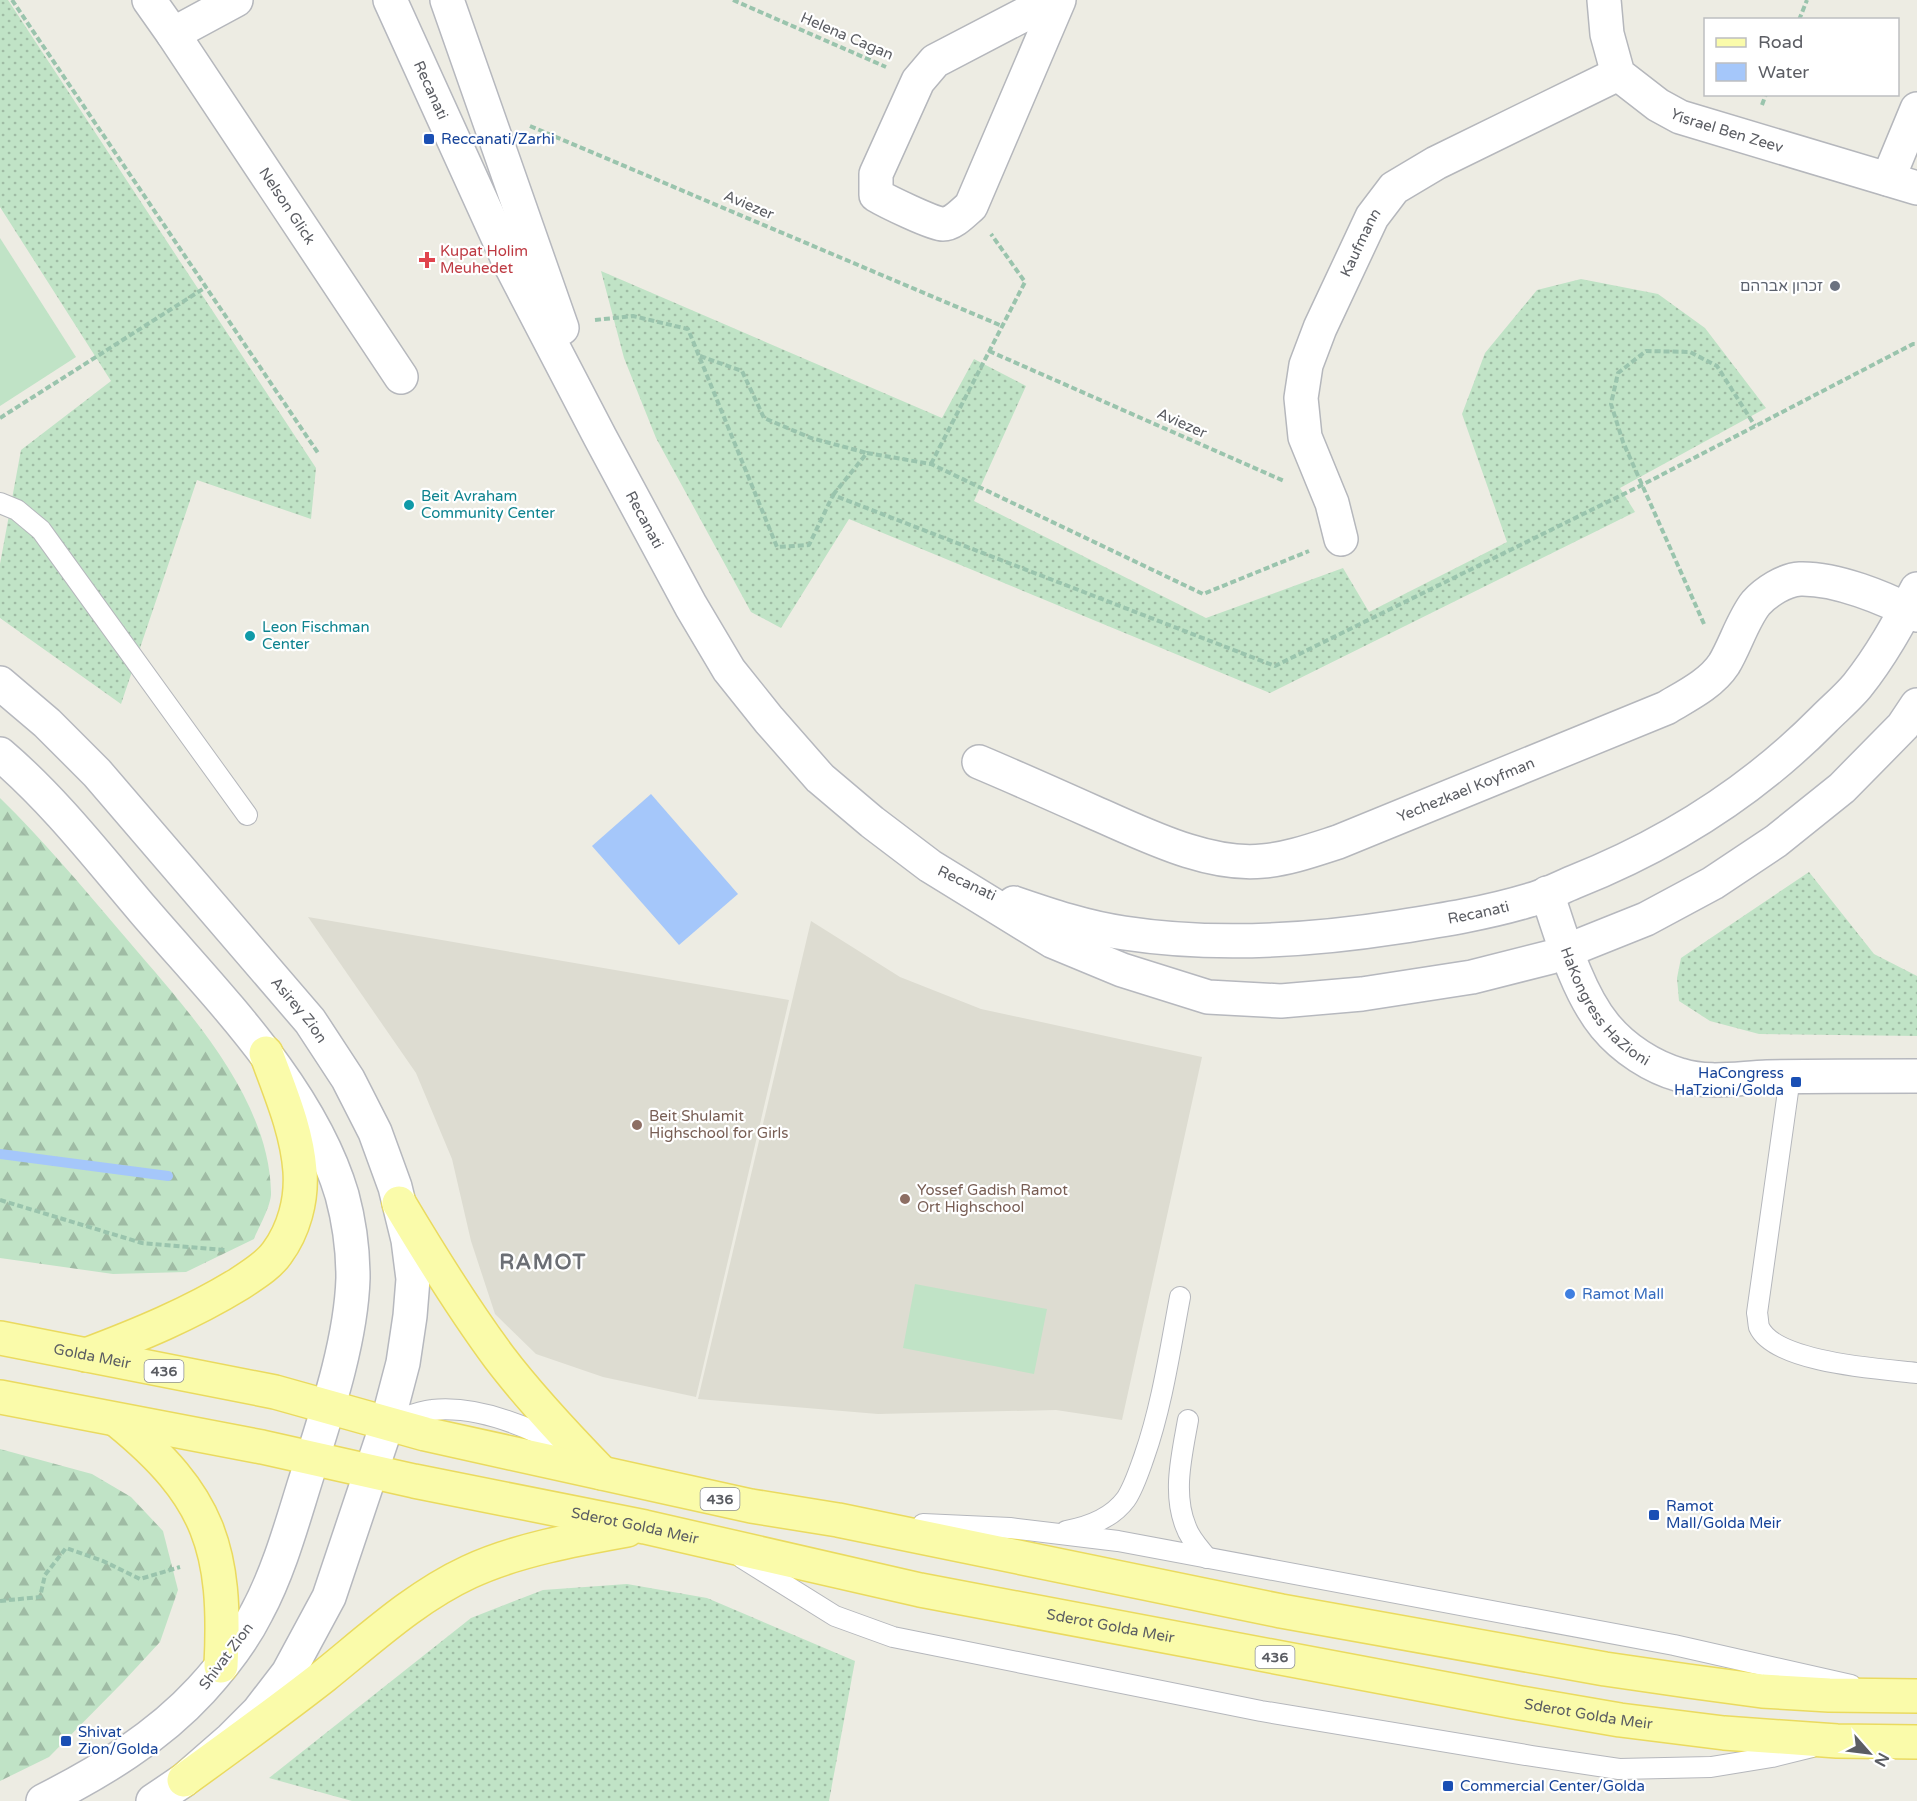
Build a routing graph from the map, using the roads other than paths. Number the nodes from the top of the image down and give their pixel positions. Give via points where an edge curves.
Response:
1 (148, 0) edge
2 (236, 0) edge
3 (390, 0) edge
4 (447, 0) edge
5 (1052, 0) edge
6 (1059, 0) edge
7 (1604, 0) edge
8 (173, 34) junction
9 (1618, 74) junction
10 (1917, 109) edge
11 (1903, 184) edge
12 (401, 377) dead end
13 (600, 437) junction
14 (0, 503) edge
15 (1341, 539) road end
16 (1913, 604) edge
17 (0, 683) edge
18 (1917, 705) edge
19 (0, 754) edge
20 (979, 762) dead end
21 (247, 815) dead end
22 (930, 866) junction
23 (1547, 893) junction
24 (1566, 952) junction
25 (266, 1053) junction
26 (1847, 1076) junction
27 (1917, 1076) edge
28 (1790, 1077) junction
29 (1917, 1085) edge
30 (399, 1203) junction
31 (1180, 1297) dead end
32 (0, 1338) edge
33 (86, 1355) junction
34 (1917, 1373) edge
35 (0, 1397) edge
36 (327, 1406) junction
37 (117, 1419) junction
38 (1188, 1420) dead end
39 (387, 1424) junction
40 (312, 1459) junction
41 (372, 1472) junction
42 (603, 1473) junction
43 (838, 1520) junction
44 (645, 1527) junction
45 (1054, 1532) junction
46 (719, 1544) junction
47 (1207, 1558) junction
48 (221, 1666) junction
49 (1907, 1696) edge
50 (1837, 1741) junction
51 (1917, 1742) edge
52 (184, 1780) junction
53 (43, 1801) edge
54 (153, 1801) edge

1 - 8 street, Nelson Glick
2 - 8 street
3 - 13 street, Recanati via 510,264
4 - 13 street, Recanati
5 - 6 street via 935,61 918,81 876,174 876,195 943,224 971,206
7 - 9 street
8 - 12 street, Nelson Glick
9 - 11 street, Yisrael Ben Zeev via 1680,117
9 - 15 street, Kaufmann via 1436,163 1394,188 1372,218 1320,328 1306,365 1301,398 1305,437 1332,503
10 - 11 street
13 - 22 street, Recanati via 729,670 820,778
14 - 21 lane via 17,510 41,530
16 - 20 street, Yechezkael Koyfman via 1827,582 1798,579 1773,589 1755,604 1723,666 1698,690 1666,708 1338,842 1293,856 1231,861 1198,853 1150,837
16 - 23 street, Recanati via 1856,687 1801,742 1740,792 1620,864
17 - 30 street, Asirey Zion via 97,773 310,1021 348,1079 375,1132
18 - 24 street, Recanati via 1903,726 1842,788 1776,841 1713,883 1646,919
19 - 25 street via 57,810
22 - 23 street, Recanati via 984,894 1056,917 1123,933 1201,940 1279,940 1355,933 1460,917
22 - 24 street, Recanati via 1052,941 1122,970 1208,997 1281,1001 1362,994 1472,977
23 - 24 street, HaKongress HaZioni
24 - 28 street, HaKongress HaZioni via 1604,1025 1623,1046 1648,1061 1680,1075 1706,1080
25 - 33 main road via 294,1131 300,1172 298,1206 289,1235 276,1255 254,1274 205,1304 159,1327
25 - 36 street via 301,1106 326,1154 341,1194 350,1236 350,1305
26 - 27 street, HaKongress HaZioni
26 - 28 street, HaKongress HaZioni
26 - 29 street, HaKongress HaZioni
28 - 34 lane via 1757,1313 1760,1328 1770,1339 1807,1357
30 - 39 street, Asirey Zion via 408,1240 412,1288 407,1339
30 - 42 main road via 437,1267 500,1358 564,1435
31 - 45 lane via 1149,1442 1125,1500 1100,1521
32 - 33 main road, Golda Meir / 436
33 - 36 main road, Golda Meir / 436
35 - 37 main road, 436
36 - 39 main road, 436
36 - 40 street, Shivat Zion
37 - 40 main road, 436
37 - 48 main road via 175,1474 198,1507 216,1556 223,1607
38 - 47 lane via 1180,1509 1186,1529
39 - 41 street
39 - 42 main road, 436
40 - 41 main road, Sderot Golda Meir / 436
40 - 48 street, Shivat Zion via 258,1611
41 - 44 main road, Sderot Golda Meir / 436
41 - 52 street via 329,1597 288,1673 258,1712
42 - 43 main road, 436 via 752,1506
43 - 45 lane
43 - 49 main road, 436 via 1281,1611 1605,1669 1762,1690
44 - 46 main road, Sderot Golda Meir / 436
44 - 52 main road via 533,1550 469,1572 426,1596 285,1707
45 - 47 lane
46 - 50 main road, Sderot Golda Meir / 436 via 920,1590 1515,1702 1724,1733
46 - 50 lane via 835,1616 893,1637 1273,1713 1619,1768 1712,1767
47 - 49 lane via 1674,1644
48 - 53 street, Shivat Zion via 189,1702 150,1736 100,1770
50 - 51 main road, Sderot Golda Meir / 436
52 - 54 street

